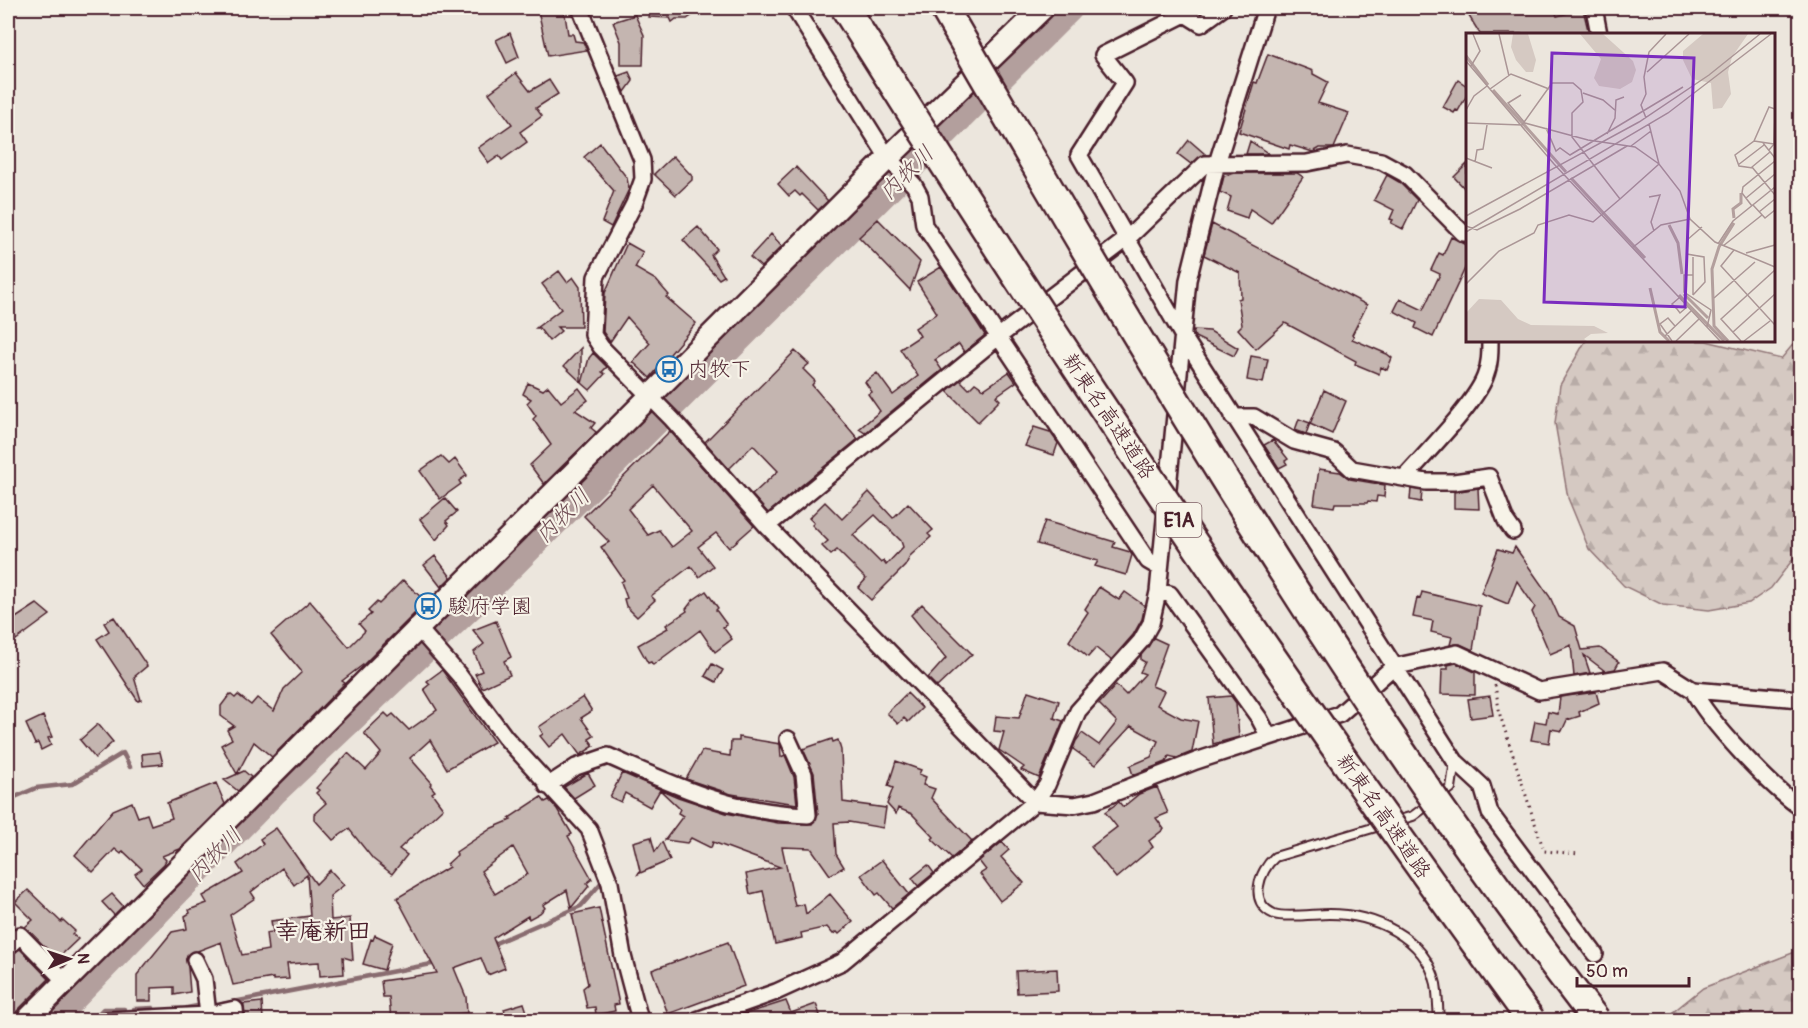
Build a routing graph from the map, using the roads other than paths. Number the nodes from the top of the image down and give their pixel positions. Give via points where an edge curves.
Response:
1 (580, 8) edge
2 (794, 8) edge
3 (845, 8) edge
4 (944, 8) edge
5 (1043, 8) edge
6 (1223, 8) edge
7 (1266, 8) edge
8 (1594, 8) edge
9 (1599, 33) edge
10 (891, 161) junction
11 (1217, 162) junction
12 (1466, 233) edge
13 (1128, 238) junction
14 (998, 337) junction
15 (1184, 338) junction
16 (1490, 342) edge
17 (653, 400) junction
18 (1233, 417) junction
19 (1404, 478) junction
20 (767, 526) junction
21 (1513, 531) dead end
22 (1160, 568) junction
23 (1158, 591) junction
24 (422, 632) junction
25 (1393, 667) junction
26 (1693, 690) junction
27 (1800, 699) edge
28 (1269, 737) junction
29 (788, 739) dead end
30 (1455, 761) junction
31 (547, 786) junction
32 (1035, 802) junction
33 (1800, 807) edge
34 (8, 947) edge
35 (1595, 954) dead end
36 (195, 960) dead end
37 (65, 981) junction
38 (208, 1015) junction
39 (27, 1020) edge
40 (108, 1020) edge
41 (236, 1020) edge
42 (640, 1020) edge
43 (697, 1020) edge
44 (1439, 1020) edge
45 (1531, 1020) edge
46 (1596, 1020) edge

1 - 17 street via 642,160 643,180 596,277 593,335
2 - 10 street
3 - 45 highway, 新東名高速道路 / E1A, bridge via 1083,378 1407,852
4 - 46 highway, E1A, bridge via 1216,471 1452,824
5 - 10 street
6 - 13 street via 1201,24 1185,14 1103,55 1125,83 1079,155
7 - 11 street
8 - 9 street
10 - 14 street via 914,184 924,225
10 - 17 street
11 - 12 street via 1307,163 1347,155 1381,161 1405,174
11 - 13 street via 1205,164
11 - 15 street via 1188,280
13 - 14 street
13 - 15 street
14 - 20 street
14 - 22 street via 1148,561
15 - 18 street
15 - 22 street
16 - 19 street via 1490,362 1484,379
17 - 20 street
17 - 24 street
18 - 19 street via 1254,417 1294,441 1334,452 1352,469
18 - 25 street
19 - 21 street via 1454,482 1488,477
20 - 32 street
22 - 23 street
23 - 28 street via 1170,594
23 - 32 street via 1151,623 1141,641 1078,711 1047,784
24 - 31 street
24 - 37 street
25 - 26 street via 1457,653 1539,691 1663,671
25 - 28 street via 1340,714
25 - 30 street
26 - 27 street
26 - 33 street via 1716,723 1783,795
28 - 32 street via 1094,801 1074,805
29 - 31 street via 804,774 808,815 768,813 706,798 608,756 576,767
30 - 35 street via 1482,786 1490,813
30 - 44 lane via 1451,788 1413,816 1275,857 1264,867 1258,890 1264,906 1275,914 1348,914 1403,935 1423,957 1436,982
31 - 42 street via 589,829 601,855
32 - 43 street via 842,962 776,992
34 - 37 street via 20,935
36 - 38 street via 204,979
37 - 39 street
38 - 40 street
38 - 41 street via 235,1009

